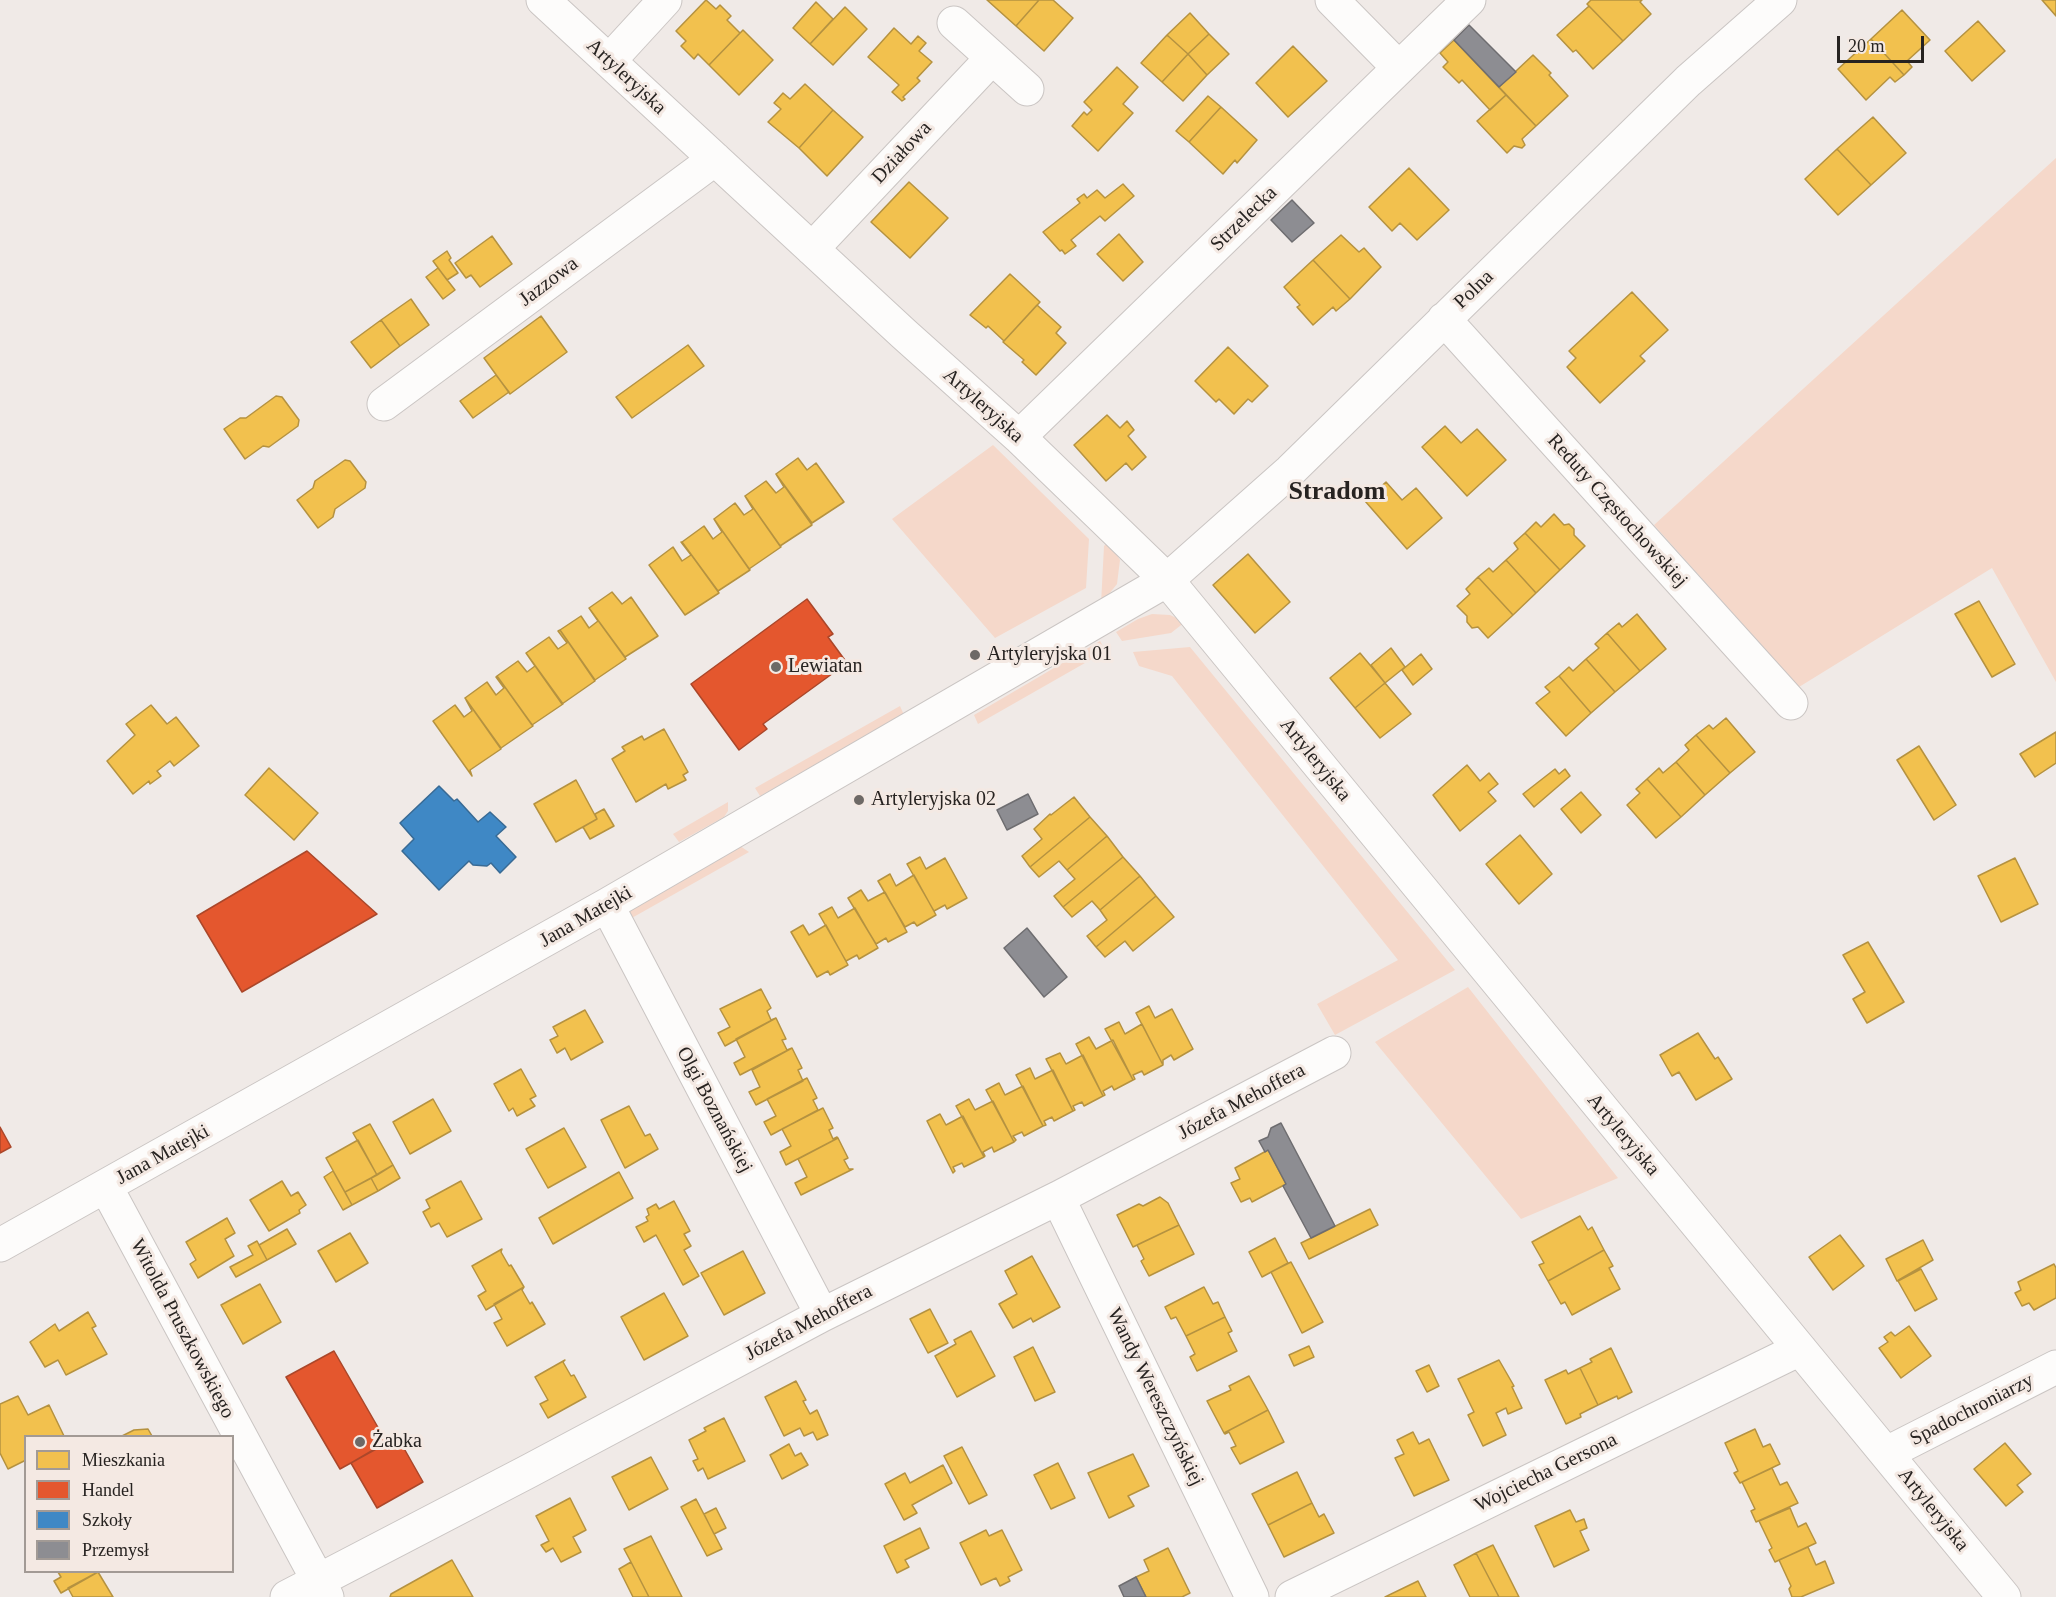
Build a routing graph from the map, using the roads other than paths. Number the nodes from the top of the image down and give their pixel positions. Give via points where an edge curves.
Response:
1 (543, 0) edge
2 (665, 0) edge
3 (1332, 0) edge
4 (1469, 0) edge
5 (1780, 0) edge
6 (954, 23) dead end
7 (992, 58) junction
8 (609, 61) junction
9 (1399, 68) junction
10 (1027, 88) dead end
11 (715, 159) junction
12 (812, 249) junction
13 (1444, 319) junction
14 (384, 404) dead end
15 (1019, 437) junction
16 (1167, 580) junction
17 (1791, 703) dead end
18 (607, 905) junction
19 (1334, 1053) dead end
20 (106, 1187) junction
21 (1058, 1198) junction
22 (0, 1245) edge
23 (822, 1315) junction
24 (1800, 1350) junction
25 (2056, 1367) edge
26 (1887, 1453) junction
27 (323, 1588) edge
28 (287, 1597) edge
29 (1252, 1597) edge
30 (1292, 1597) edge
31 (2004, 1597) edge

1 - 8 street, Artyleryjska
2 - 8 street
3 - 9 street
4 - 9 street, Strzelecka
5 - 13 street, Polna via 1688,81
6 - 7 street
7 - 10 street
7 - 12 street, Działowa
8 - 11 street, Artyleryjska
9 - 15 street, Strzelecka
11 - 12 street, Artyleryjska
11 - 14 street, Jazzowa
12 - 15 street, Artyleryjska
13 - 16 street, Polna via 1290,471
13 - 17 street, Reduty Częstochowskiej
15 - 16 street, Artyleryjska
16 - 18 street, Jana Matejki
16 - 24 street, Artyleryjska
18 - 20 street, Jana Matejki
18 - 23 street, Olgi Boznańskiej
19 - 21 street, Józefa Mehoffera
20 - 22 street, Jana Matejki
20 - 27 street, Witolda Pruszkowskiego
21 - 23 street, Józefa Mehoffera
21 - 29 street, Wandy Wereszczyńskiej
23 - 27 street, Józefa Mehoffera via 529,1471
24 - 26 street, Artyleryjska
24 - 30 street, Wojciecha Gersona
25 - 26 street, Spadochroniarzy
26 - 31 street, Artyleryjska
27 - 28 street, Józefa Mehoffera

